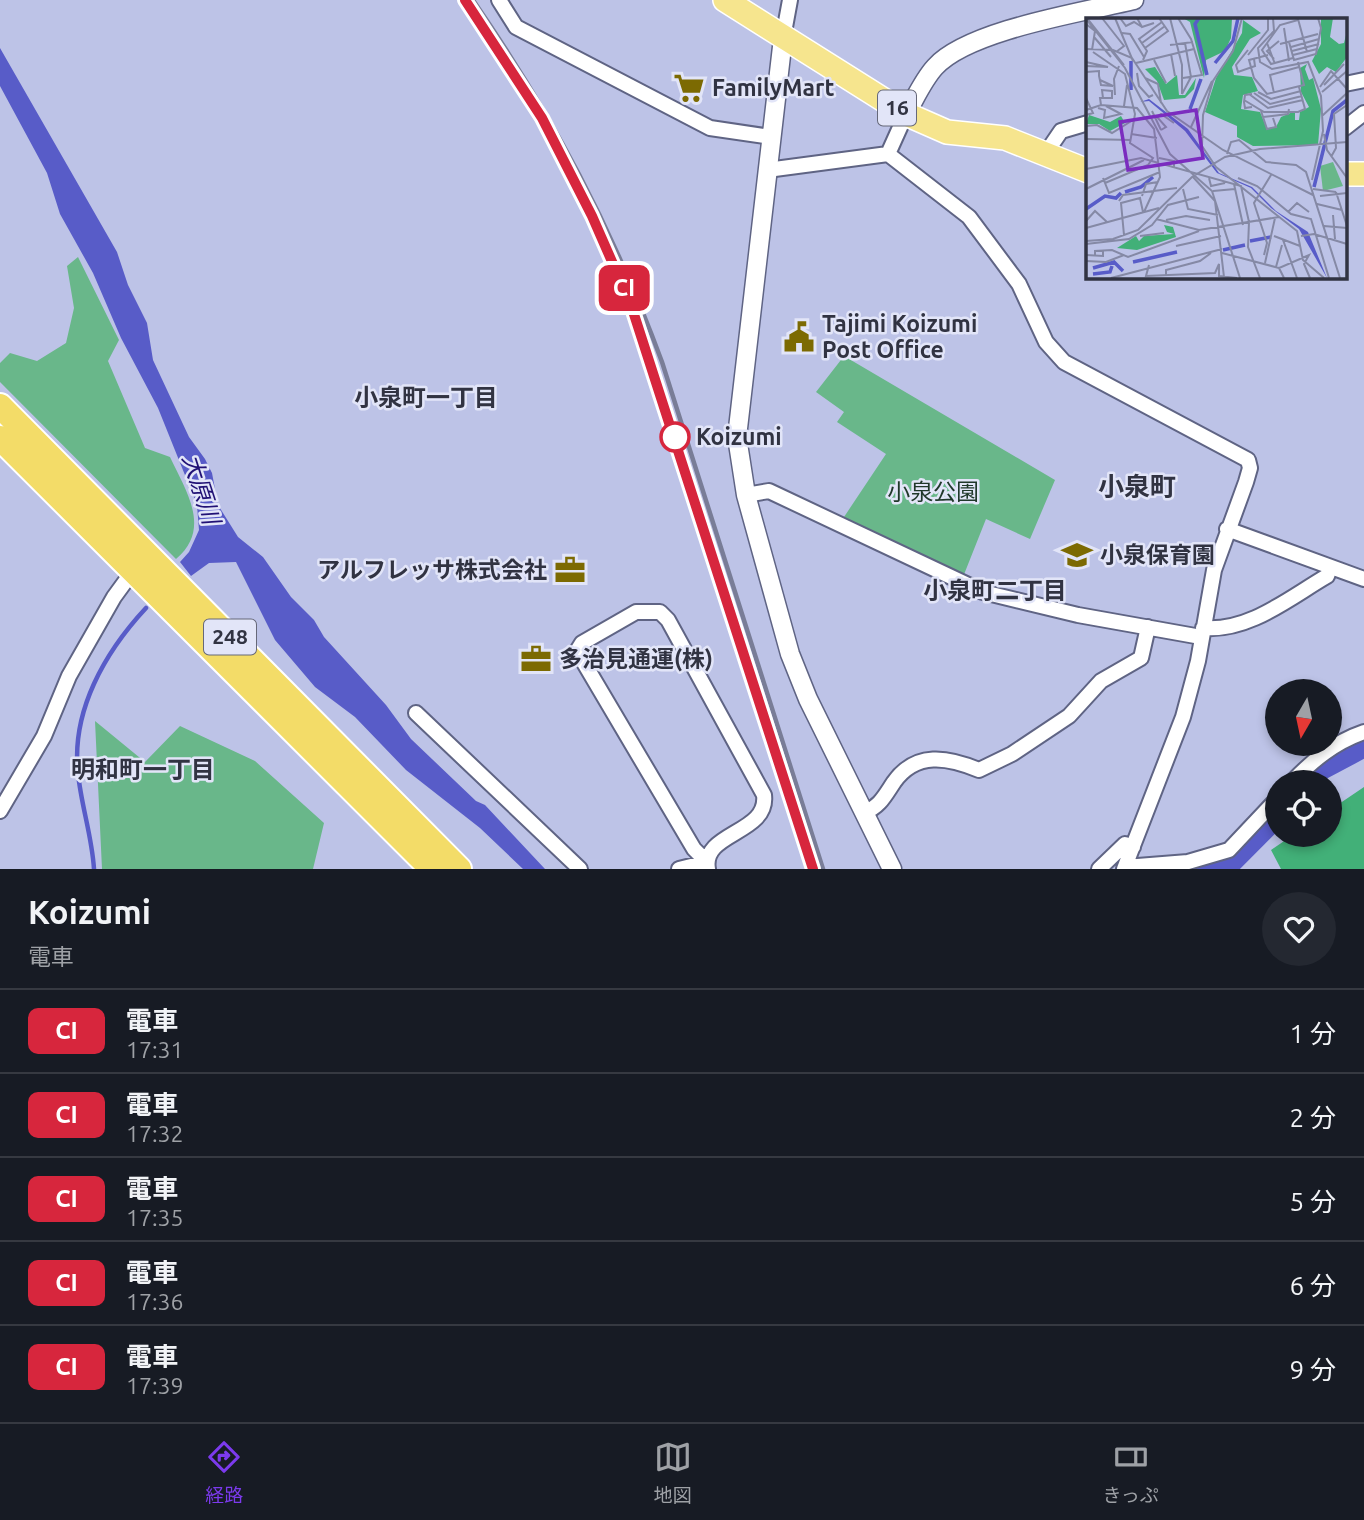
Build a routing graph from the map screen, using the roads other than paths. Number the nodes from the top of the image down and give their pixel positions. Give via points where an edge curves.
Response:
1 (499, 0) edge
2 (725, 0) edge
3 (790, 0) edge
4 (1134, 0) edge
5 (783, 38) junction
6 (1364, 80) edge
7 (1346, 84) edge
8 (1364, 113) edge
9 (906, 114) junction
10 (1086, 123) edge
11 (1346, 127) edge
12 (771, 137) junction
13 (1046, 153) junction
14 (888, 154) junction
15 (768, 170) junction
16 (1086, 170) edge
17 (1346, 174) edge
18 (1364, 174) edge
19 (0, 406) edge
20 (0, 438) edge
21 (746, 495) junction
22 (1227, 529) junction
23 (1330, 568) junction
24 (133, 571) junction
25 (1364, 579) edge
26 (1149, 627) junction
27 (1202, 632) junction
28 (416, 713) dead end
29 (1364, 732) edge
30 (1303, 770) edge
31 (0, 811) edge
32 (1265, 812) edge
33 (864, 813) junction
34 (1133, 847) junction
35 (708, 865) edge
36 (1124, 868) edge
37 (432, 869) edge
38 (459, 869) edge
39 (580, 869) edge
40 (679, 869) edge
41 (892, 869) edge
42 (1100, 869) edge

1 - 12 street via 516,27 710,128
2 - 5 main road, 16
3 - 5 street
4 - 9 street via 962,47 935,67
5 - 9 main road, 16
5 - 12 street
6 - 7 street
8 - 11 street
9 - 13 main road, 16 via 947,132 1005,138
9 - 14 street
10 - 13 street via 1061,131
12 - 15 street
13 - 16 main road, 16
14 - 15 street
14 - 22 street via 969,217 1019,284 1046,342 1063,362 1248,460 1246,482
15 - 21 street via 737,437
17 - 18 main road
19 - 38 highway, 248
20 - 24 highway, 248
21 - 26 street via 769,491 984,592
21 - 33 street via 790,654
22 - 23 street
22 - 27 street
23 - 25 street
23 - 27 street via 1328,576 1248,622
24 - 31 street via 69,676 44,736
24 - 37 highway, 248
26 - 27 street
26 - 33 street via 1141,658 1101,681 1069,716 1012,754 979,770 955,760 916,762 902,772 882,803
27 - 34 street via 1183,717
28 - 39 street
29 - 30 street via 1333,747
32 - 36 street via 1229,850 1188,862
33 - 41 street
34 - 36 street
34 - 42 street via 1125,844 1119,848
35 - 35 street via 694,849 577,650 636,612 660,612 668,620 764,795 761,816 722,841
35 - 40 street

